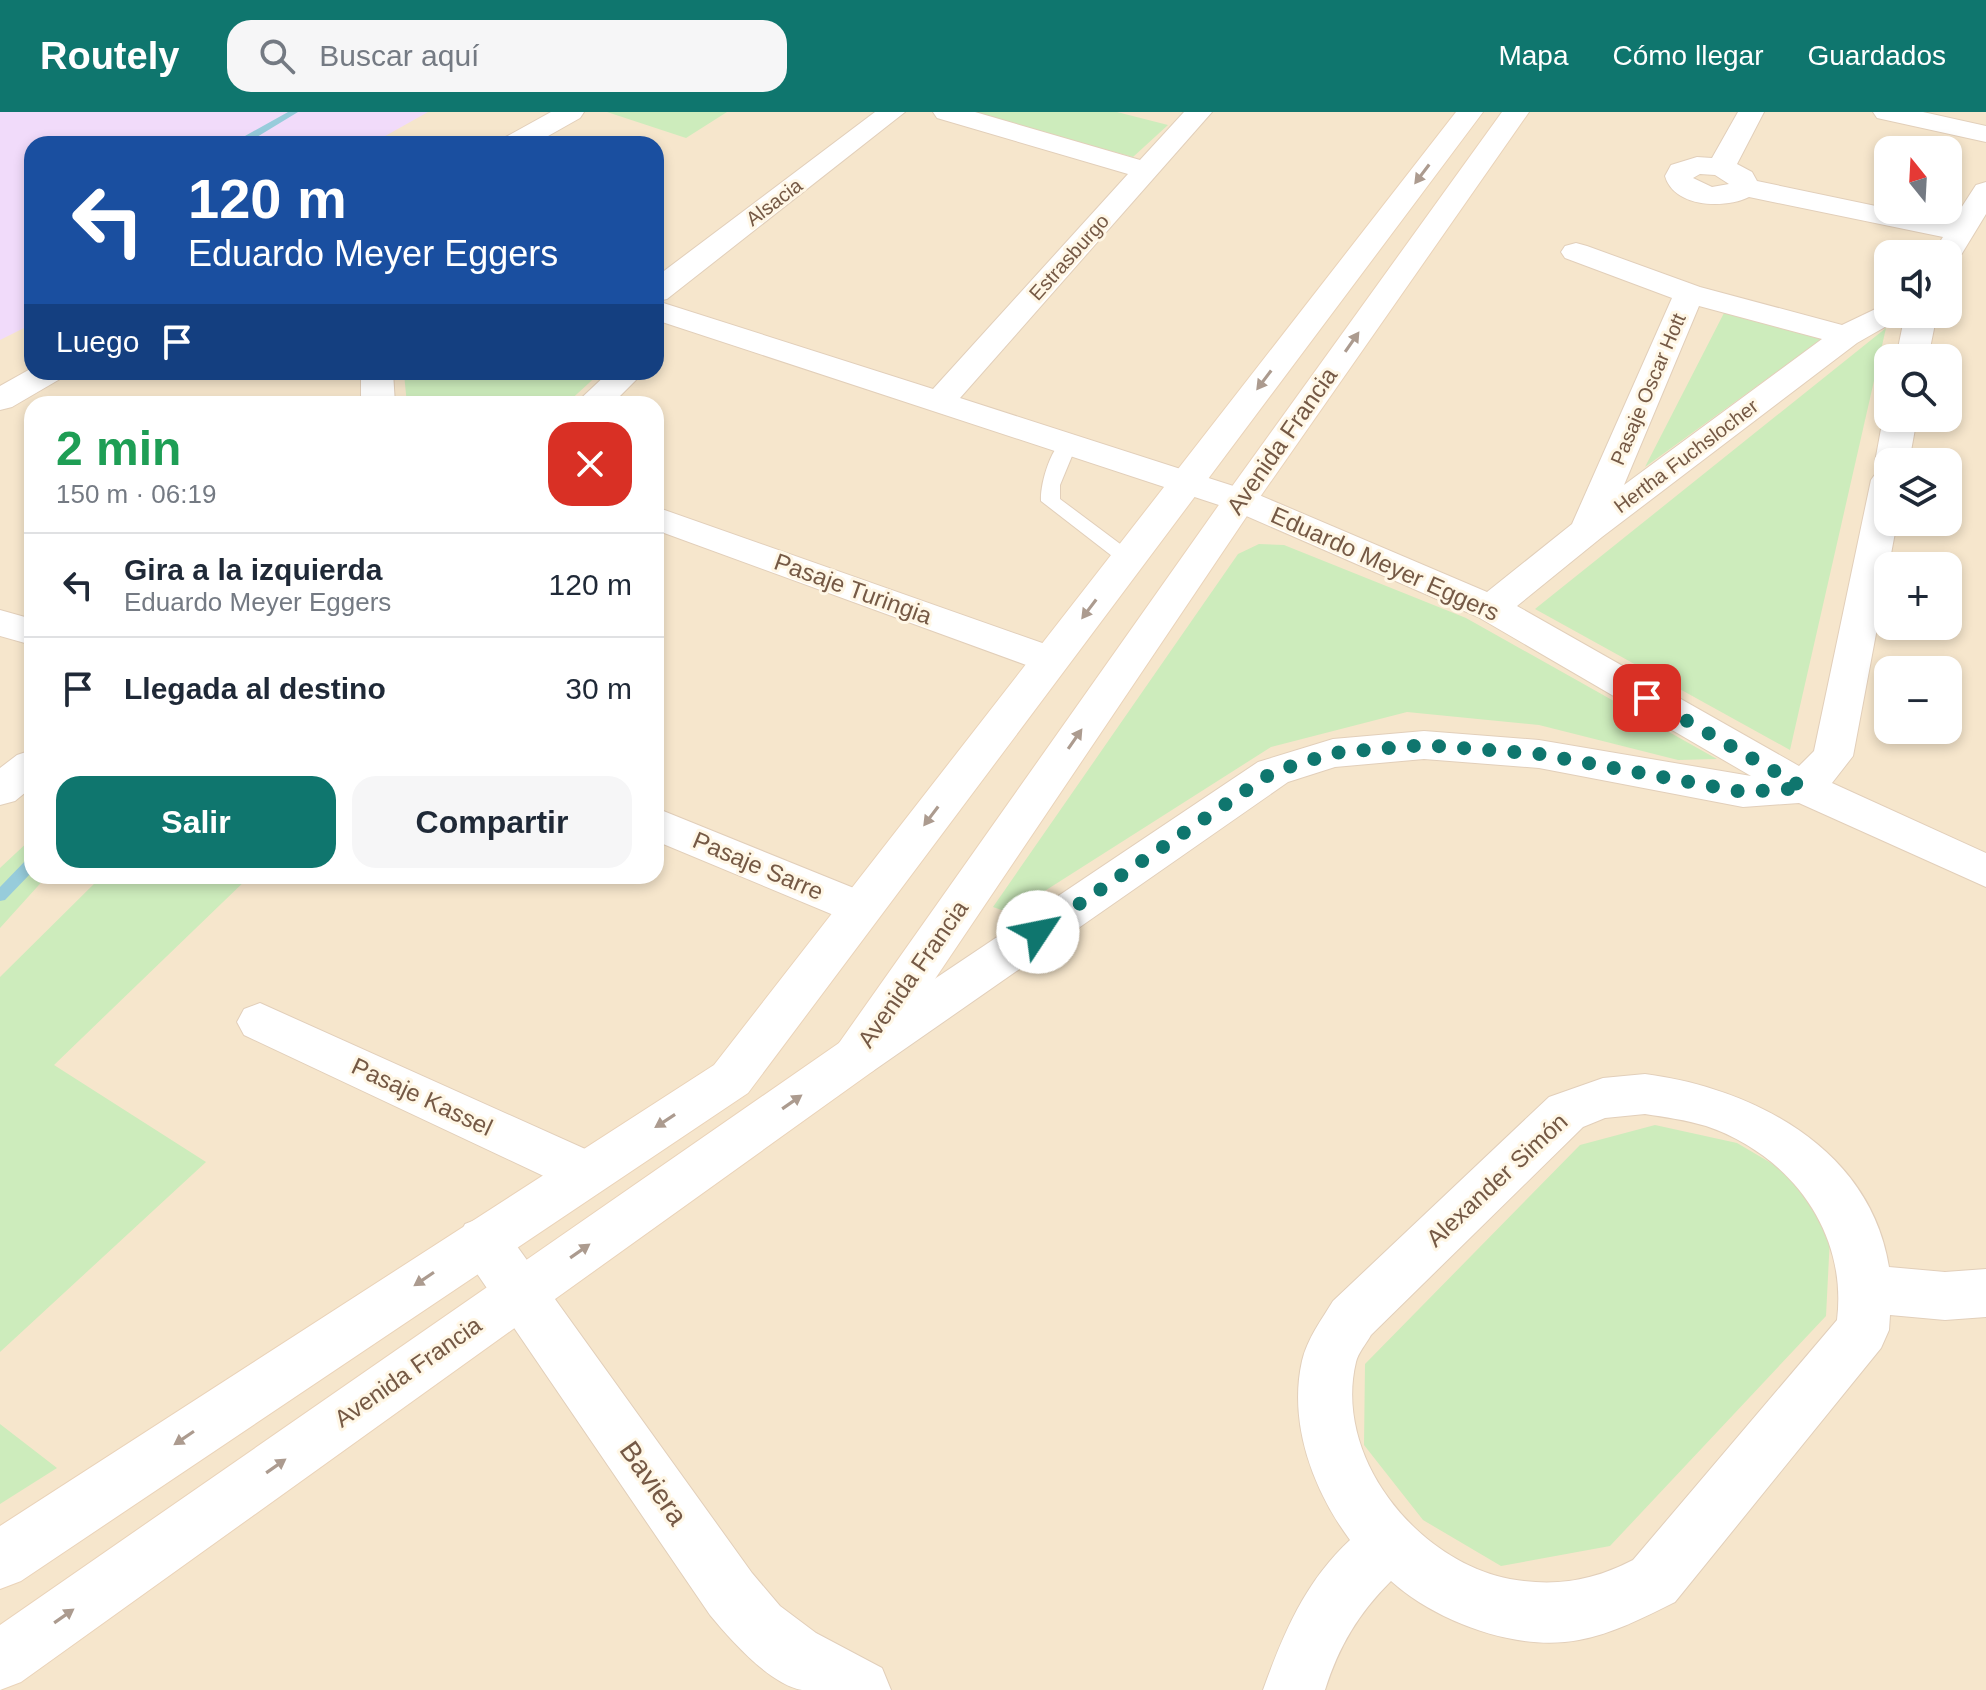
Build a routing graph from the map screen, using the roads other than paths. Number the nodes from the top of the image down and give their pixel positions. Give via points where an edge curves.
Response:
1 (571, 112) edge
2 (892, 112) edge
3 (946, 112) edge
4 (1199, 112) edge
5 (1470, 112) edge
6 (1516, 112) edge
7 (1751, 112) edge
8 (1886, 112) edge
9 (1986, 134) edge
10 (528, 136) edge
11 (1721, 167) junction
12 (1146, 171) junction
13 (1744, 187) junction
14 (1986, 191) edge
15 (1942, 240) edge
16 (1955, 240) edge
17 (1576, 252) dead end
18 (664, 286) edge
19 (1689, 294) junction
20 (671, 315) edge
21 (1874, 320) edge
22 (1846, 336) junction
23 (35, 380) edge
24 (619, 380) edge
25 (601, 396) edge
26 (0, 400) edge
27 (939, 402) junction
28 (1068, 444) junction
29 (1186, 482) junction
30 (1240, 500) junction
31 (664, 521) edge
32 (1589, 529) junction
33 (1877, 536) edge
34 (1128, 559) junction
35 (1491, 608) junction
36 (0, 623) edge
37 (24, 630) edge
38 (1051, 660) junction
39 (970, 766) junction
40 (24, 771) edge
41 (1041, 788) junction
42 (1804, 788) junction
43 (0, 790) edge
44 (664, 827) edge
45 (1986, 871) edge
46 (860, 909) junction
47 (260, 1022) dead end
48 (856, 1057) junction
49 (585, 1172) junction
50 (483, 1240) junction
51 (1867, 1289) junction
52 (521, 1292) junction
53 (1986, 1293) edge
54 (1390, 1544) junction
55 (0, 1560) edge
56 (0, 1661) edge
57 (860, 1690) edge
58 (1294, 1690) edge

1 - 10 street
2 - 18 street, Alsacia
3 - 12 street
4 - 12 street, Estrasburgo
5 -> 29 street, Avenida Francia
30 -> 6 street, Avenida Francia
7 - 11 street
8 - 9 street
11 - 13 street via 1737,174
11 - 13 street via 1688,167 1681,171 1680,181 1696,192 1720,196
12 - 27 street, Estrasburgo
13 - 15 street
14 - 16 street
17 - 19 street, Pasaje Oscar Hott
19 - 22 street, Pasaje Oscar Hott
19 - 32 street, Pasaje Oscar Hott
20 - 27 street, Eduardo Meyer Eggers
21 - 22 street, Hertha Fuchslocher
22 - 32 street, Hertha Fuchslocher
23 - 26 street
24 - 25 street
27 - 28 street, Eduardo Meyer Eggers
28 - 29 street, Eduardo Meyer Eggers
28 - 34 lane via 1050,485 1051,501
29 - 30 street, Eduardo Meyer Eggers
29 - 34 street, Avenida Francia
30 - 35 street, Eduardo Meyer Eggers
41 -> 30 street, Avenida Francia
31 - 38 street, Pasaje Turingia
32 - 35 street, Hertha Fuchslocher
33 - 42 street via 1833,756
34 -> 38 street, Avenida Francia
35 - 42 street, Eduardo Meyer Eggers
36 - 37 street
38 - 39 street, Avenida Francia
39 - 41 street
39 -> 46 street, Avenida Francia
40 - 43 street
41 - 48 street, Avenida Francia
42 - 45 street, Eduardo Meyer Eggers
42 - 48 street via 1743,792 1539,754 1439,746 1333,753 1273,772
44 - 46 street, Pasaje Sarre
46 -> 49 street, Avenida Francia via 731,1079
47 - 49 street, Pasaje Kassel
52 -> 48 street, Avenida Francia
49 - 50 street, Avenida Francia
50 - 52 street, Baviera
50 -> 55 street, Avenida Francia
51 - 53 street via 1945,1296
51 - 54 street, Alexander Simón via 1862,1330 1654,1581 1610,1603 1557,1613 1501,1608 1446,1587
51 - 54 street, Alexander Simón via 1861,1247 1842,1207 1813,1170 1776,1139 1734,1116 1645,1094 1603,1098 1566,1112 1352,1318 1330,1358 1324,1406 1334,1458 1359,1508
56 -> 52 street, Avenida Francia
52 - 57 street, Baviera via 759,1627
54 - 58 street via 1354,1573 1325,1611

